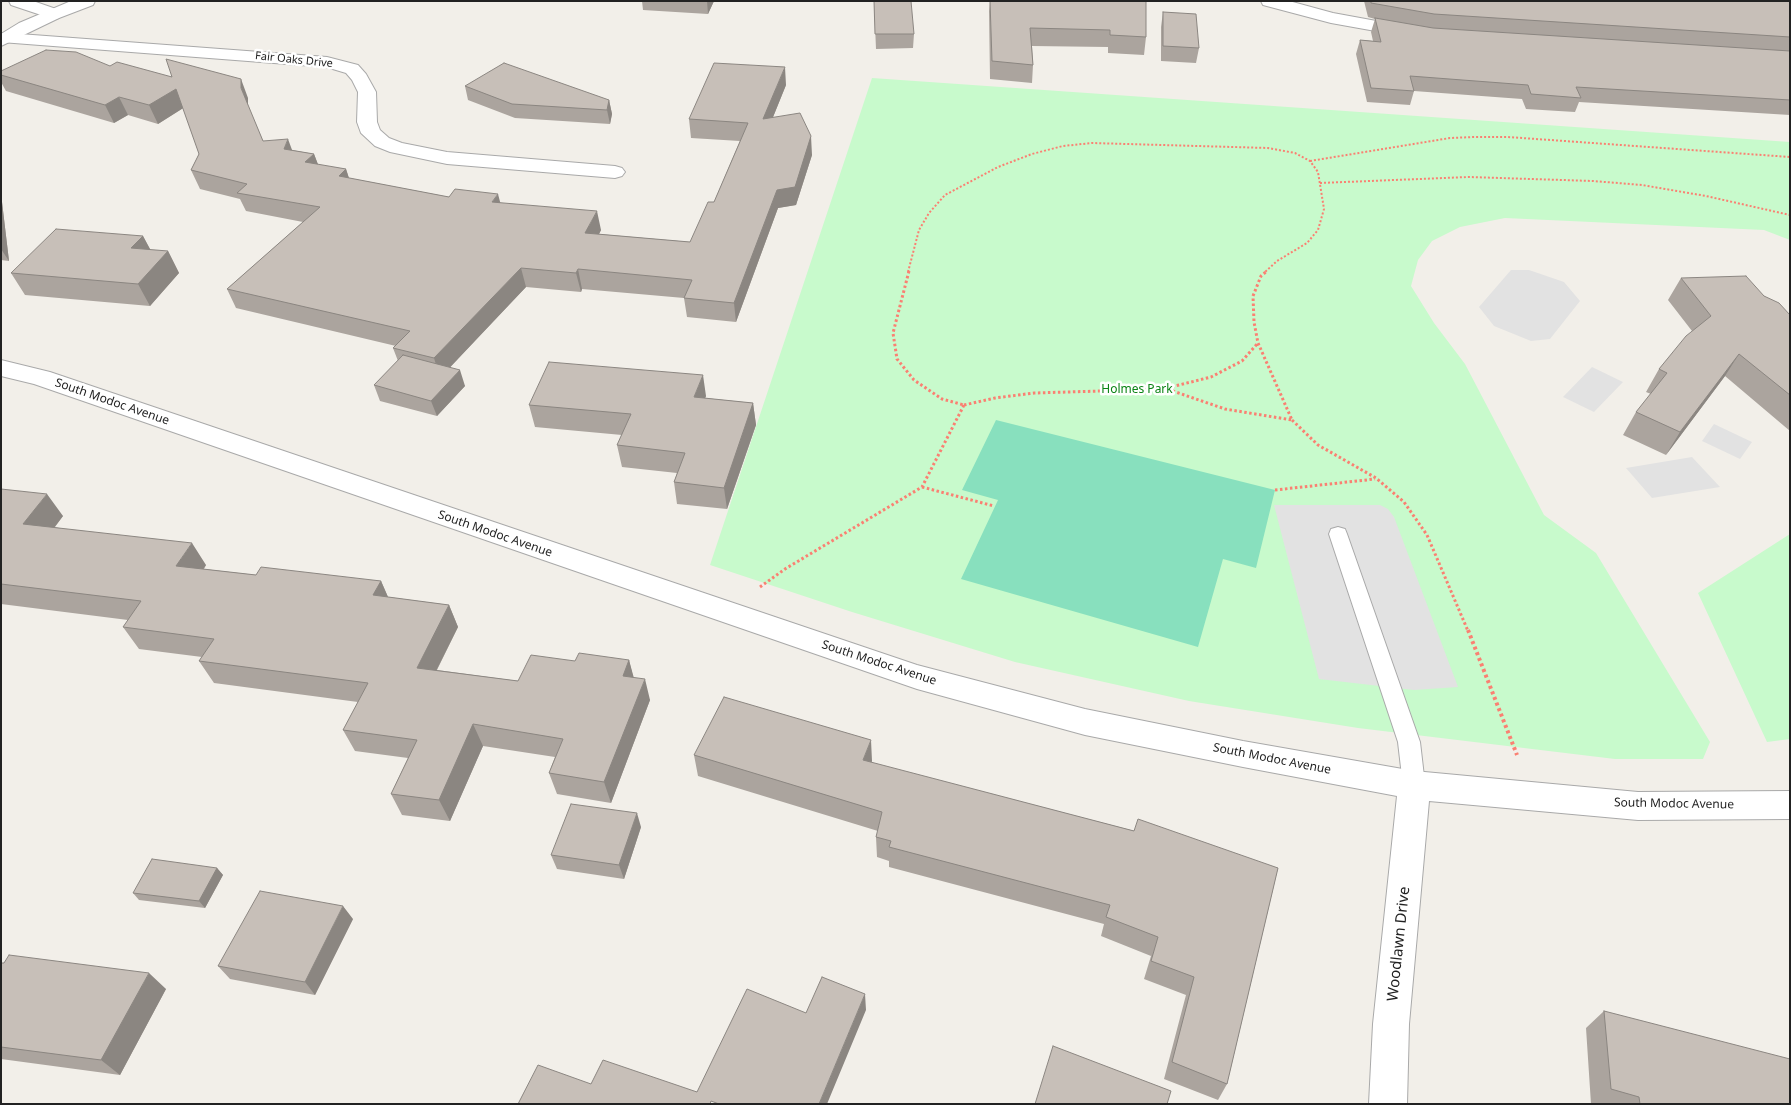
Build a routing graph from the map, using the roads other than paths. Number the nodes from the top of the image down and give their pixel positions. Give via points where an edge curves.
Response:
1 (17, 1) edge
2 (87, 1) edge
3 (1268, 1) edge
4 (53, 14) junction
5 (1429, 35) edge
6 (3, 40) edge
7 (615, 172) dead end
8 (1, 368) edge
9 (1338, 534) dead end
10 (1414, 785) junction
11 (1790, 805) edge
12 (1388, 1104) edge

1 - 4 street
2 - 4 street
3 - 5 street via 1331,18
4 - 6 street
6 - 7 street, Fair Oaks Drive via 327,62 352,69 360,78 367,92 367,122 371,133 397,148 447,158
8 - 10 street, South Modoc Avenue via 41,378 917,677 1085,722
9 - 10 lane via 1409,742
10 - 11 street, South Modoc Avenue via 1638,806
10 - 12 street, Woodlawn Drive via 1391,1024

